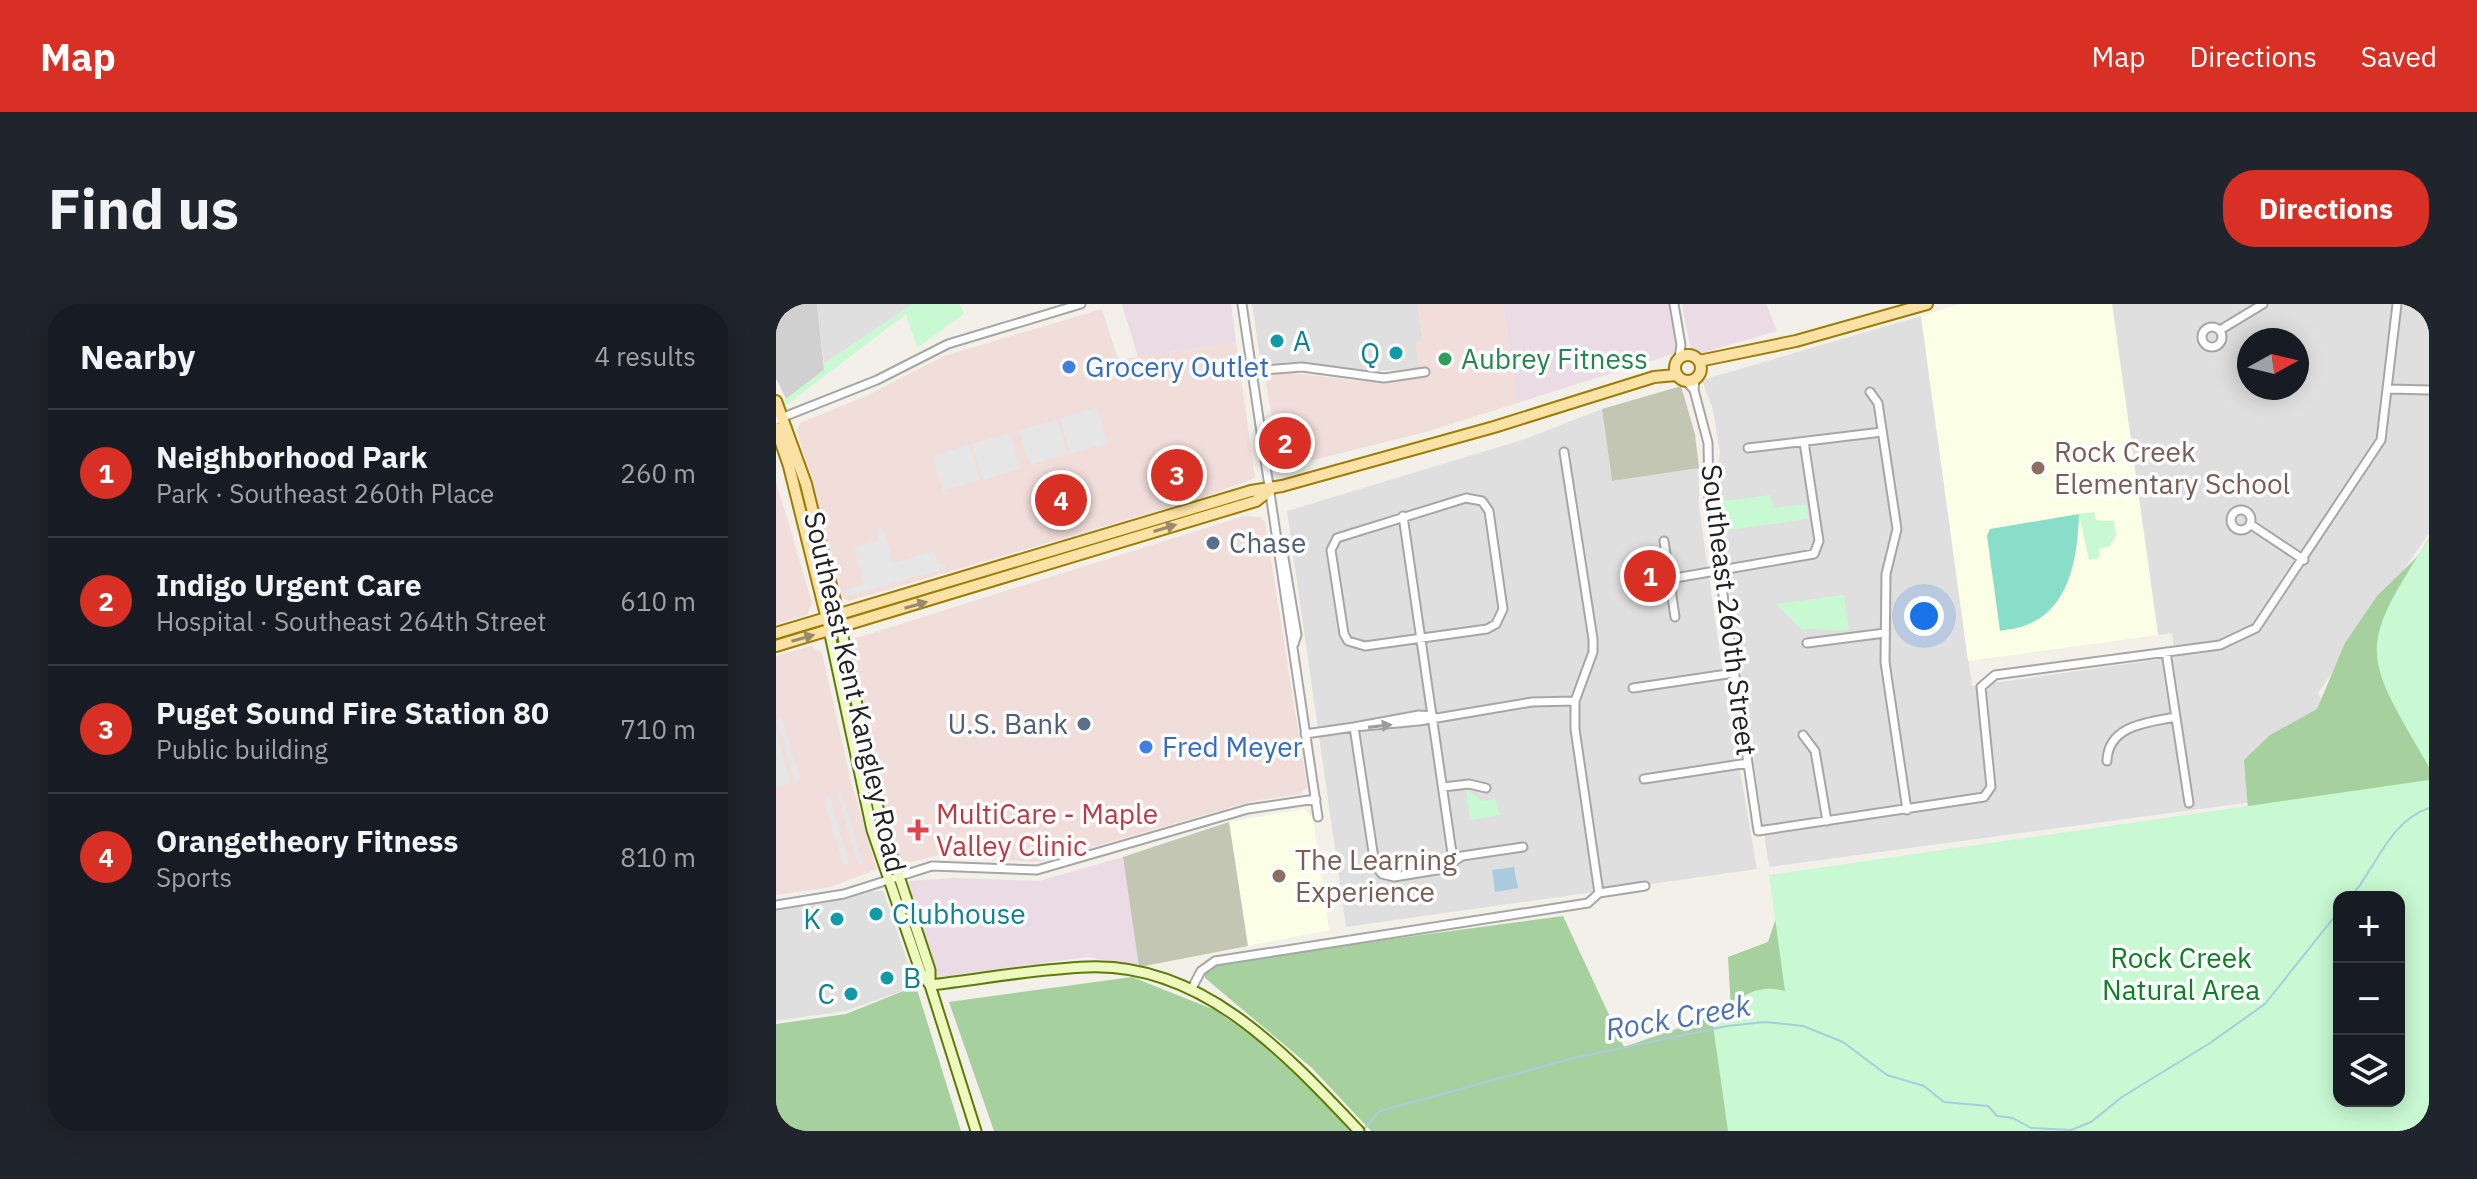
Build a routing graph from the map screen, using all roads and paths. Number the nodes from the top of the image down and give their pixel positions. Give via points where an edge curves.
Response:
1 (1081, 304) edge
2 (1242, 304) edge
3 (1674, 304) edge
4 (1927, 304) edge
5 (2263, 304) edge
6 (2397, 304) edge
7 (2220, 330) dead end
8 (1700, 364) junction
9 (1684, 369) junction
10 (1252, 371) junction
11 (1425, 372) dead end
12 (2389, 389) junction
13 (2429, 390) edge
14 (1870, 392) dead end
15 (776, 401) edge
16 (780, 419) edge
17 (776, 428) edge
18 (1882, 432) junction
19 (1804, 442) junction
20 (1748, 448) dead end
21 (1564, 452) dead end
22 (1270, 490) junction
23 (1403, 516) junction
24 (2250, 524) dead end
25 (1107, 534) junction
26 (1664, 541) dead end
27 (1066, 558) junction
28 (2304, 560) junction
29 (1720, 571) junction
30 (1669, 579) junction
31 (839, 614) junction
32 (1675, 617) dead end
33 (827, 618) junction
34 (841, 627) junction
35 (829, 630) junction
36 (776, 633) edge
37 (1885, 633) junction
38 (1421, 638) junction
39 (1807, 643) dead end
40 (776, 646) edge
41 (2166, 652) junction
42 (1734, 673) junction
43 (1633, 688) dead end
44 (1575, 701) junction
45 (1433, 716) junction
46 (2176, 717) junction
47 (1354, 727) junction
48 (1305, 734) junction
49 (1803, 735) dead end
50 (2107, 761) dead end
51 (1748, 763) junction
52 (1644, 779) dead end
53 (1443, 787) junction
54 (1486, 788) dead end
55 (1316, 799) junction
56 (2189, 803) dead end
57 (1907, 810) junction
58 (1318, 817) dead end
59 (1827, 821) junction
60 (1523, 847) dead end
61 (1453, 860) junction
62 (892, 876) junction
63 (1645, 886) dead end
64 (1599, 893) junction
65 (776, 905) edge
66 (930, 985) junction
67 (1191, 990) junction
68 (976, 1131) edge
69 (1359, 1131) edge

1 - 16 street via 948,344
2 - 10 street
3 - 9 street, Southeast 260th Street
4 - 8 main road
5 - 7 street
6 - 12 street
8 - 9 main road
8 - 9 main road
9 - 22 main road
9 - 29 street, Southeast 260th Street via 1708,443 1709,500
10 - 11 street via 1302,367 1384,378
10 - 22 street
12 - 13 street
12 - 28 street via 2381,440
14 - 18 street via 1878,403
15 - 16 main road, Southeast Kent Kangley Road
16 - 31 main road, Southeast Kent Kangley Road via 808,493
17 - 33 main road, Southeast Kent Kangley Road
18 - 19 street
18 - 37 street via 1897,529 1886,574
19 - 20 street
19 - 29 street via 1819,541 1815,551 1808,557
21 - 44 street via 1593,639
22 - 25 main road
27 -> 22 main road via 1256,501
22 - 48 street
23 - 38 street
23 - 38 street via 1342,534 1332,545 1344,634 1348,641 1365,646
23 - 38 street via 1466,498 1482,501 1489,511 1503,609 1498,621 1487,629
24 - 28 street
25 - 27 main road via 1103,541 1068,552
25 - 31 main road
26 - 30 street
34 -> 27 main road
28 - 41 street via 2256,628 2220,645
29 - 30 street
29 - 42 street, Southeast 260th Street
30 - 32 street
31 - 33 main road
31 - 34 main road, Southeast Kent Kangley Road
33 - 35 main road, Southeast Kent Kangley Road
33 - 36 main road
34 - 35 main road
34 - 62 main road, Southeast Kent Kangley Road
40 -> 35 main road
35 - 62 main road, Southeast Kent Kangley Road via 858,772
37 - 39 street
37 - 57 street
38 - 45 street
41 - 46 street
41 - 57 street via 1985,680 1980,696 1989,793 1977,801
42 - 43 street
42 - 51 street, Southeast 260th Street
44 - 45 street
44 - 64 street
45 - 47 street
45 - 53 street
46 - 50 street via 2119,734
46 - 56 street
47 - 48 street
47 - 61 street via 1375,865 1385,876 1443,869
48 - 55 street
49 - 59 street via 1815,751
51 - 52 street
51 - 59 street, Southeast 260th Street via 1758,831
53 - 54 street
53 - 61 street
55 - 58 street
55 - 62 street via 1248,809 1037,870 954,865
57 - 59 street
60 - 61 street
62 - 65 street via 844,894
62 - 66 main road, Southeast Kent Kangley Road via 921,973
63 - 64 street
64 - 67 street via 1588,903 1215,961 1201,971
66 - 67 main road via 1088,967 1141,973
66 - 68 main road, Southeast Kent Kangley Road
67 - 69 main road via 1256,1031

